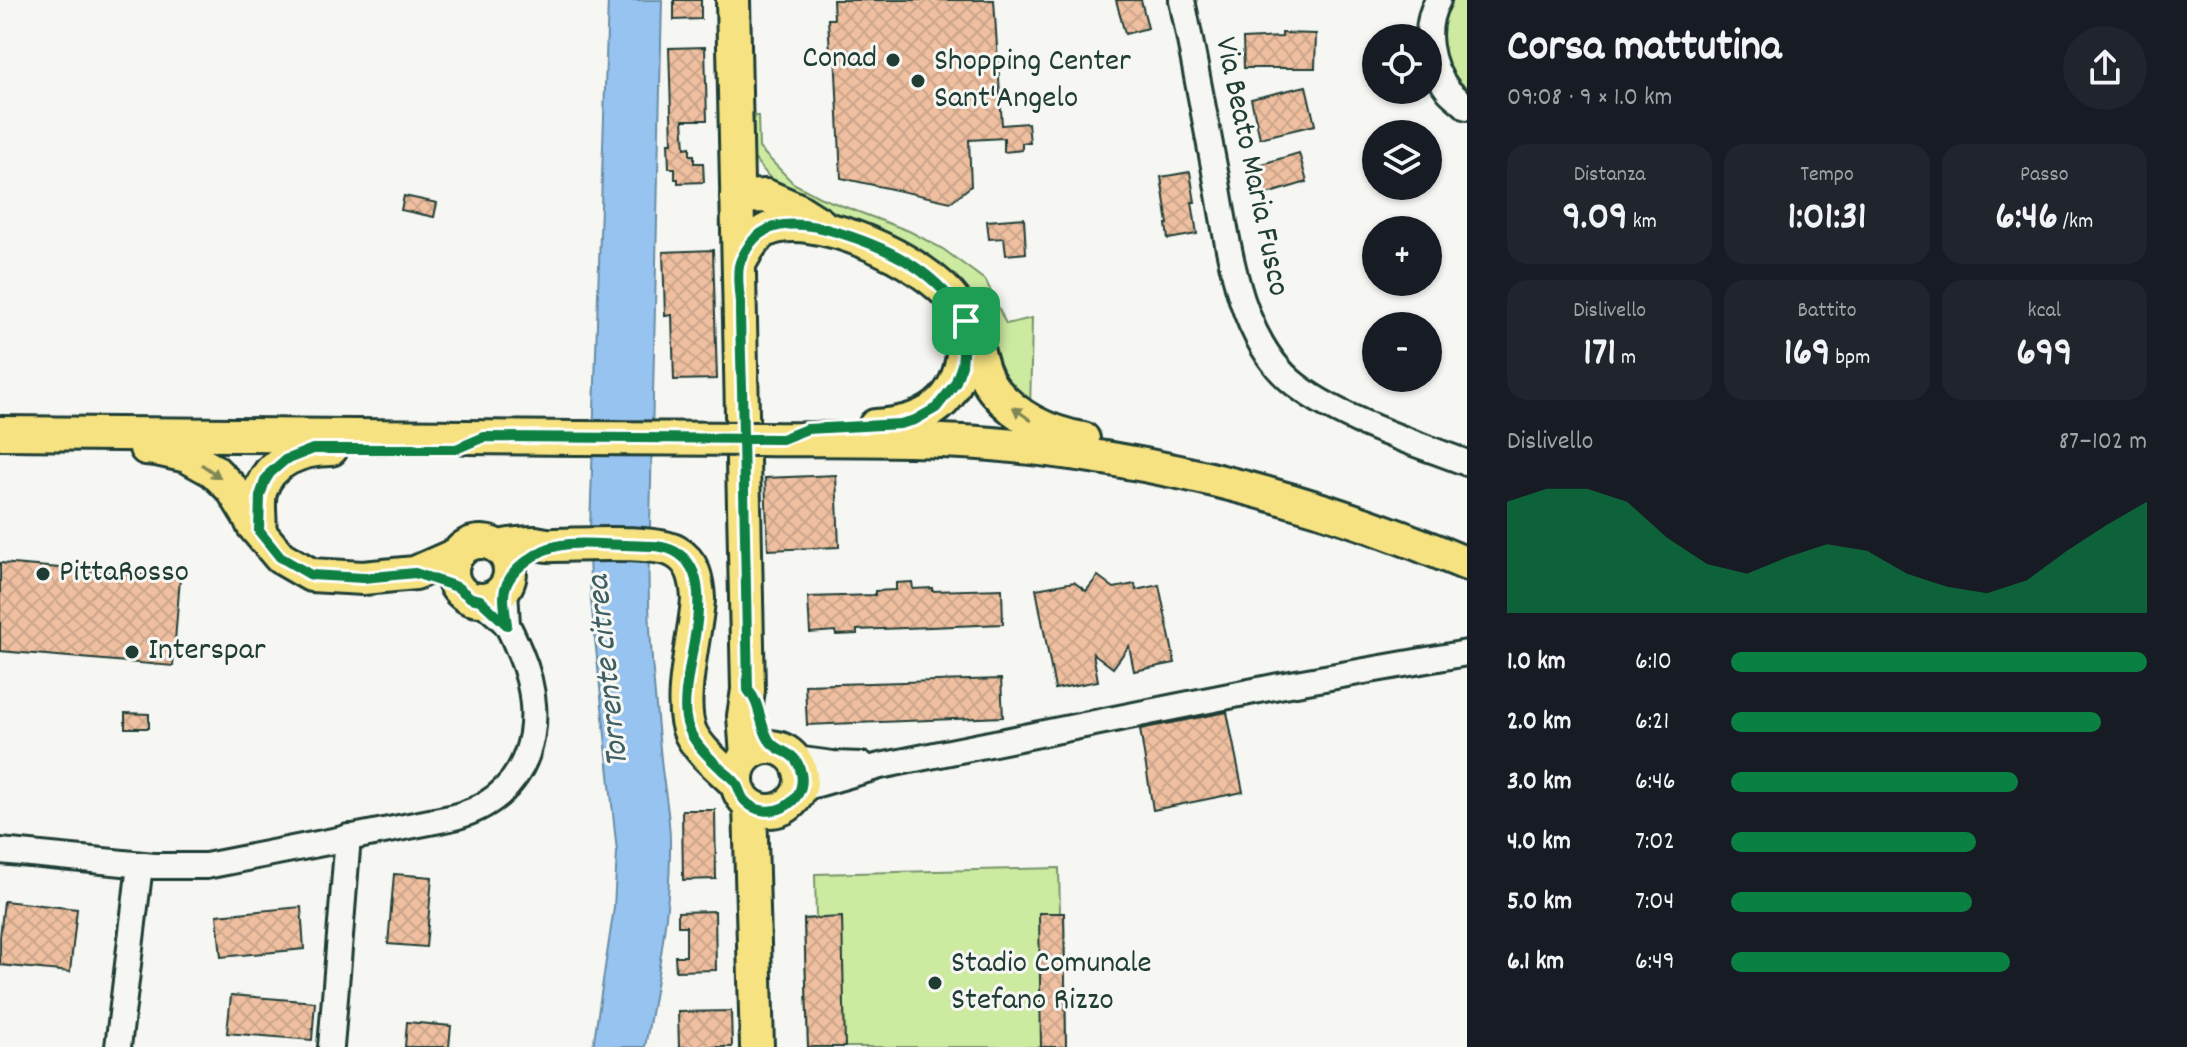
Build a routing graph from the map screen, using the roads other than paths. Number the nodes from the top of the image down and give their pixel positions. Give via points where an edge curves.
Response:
1 (733, 0) edge
2 (1182, 0) edge
3 (1438, 0) edge
4 (1467, 107) edge
5 (736, 146) junction
6 (737, 200) junction
7 (804, 223) junction
8 (739, 264) junction
9 (966, 321) junction
10 (0, 434) edge
11 (484, 437) junction
12 (771, 439) junction
13 (1467, 463) edge
14 (1199, 477) junction
15 (259, 531) junction
16 (1467, 564) edge
17 (415, 573) junction
18 (490, 580) junction
19 (1467, 653) edge
20 (766, 776) junction
21 (348, 837) junction
22 (0, 851) edge
23 (140, 865) junction
24 (118, 1047) edge
25 (331, 1047) edge
26 (757, 1047) edge

1 - 5 main road
2 - 13 street, Via Beato Maria Fusco via 1237,281 1272,361 1292,382 1338,409
3 - 4 street via 1429,36 1434,66
5 - 6 main road
5 - 7 main road
6 - 7 main road via 766,196
6 - 8 main road
7 - 8 main road via 759,235
7 - 9 main road via 868,243 918,269 941,285
8 - 20 main road via 748,690 768,739
9 - 12 main road via 960,375 944,400 926,415 900,424 807,429
14 -> 9 main road via 1135,449 1060,435 1027,418 993,388
10 - 11 main road
10 -> 15 main road via 30,446 156,449 187,456 223,479
11 - 12 main road, bridge
11 - 15 main road via 456,449 301,453 279,465 265,481
12 - 14 main road via 1005,446 1107,458
14 - 16 main road via 1346,518
15 - 17 main road via 280,557 311,575
17 - 18 main road
17 - 18 main road via 472,543 491,543
18 - 20 main road via 565,545 676,551 693,569 697,584 687,725 698,746
18 - 21 street via 533,692 535,715 526,758 500,794 468,814
19 - 20 street via 880,766
20 - 26 main road via 753,871
21 - 23 street via 206,866
21 - 25 street
22 - 23 street
23 - 24 street

